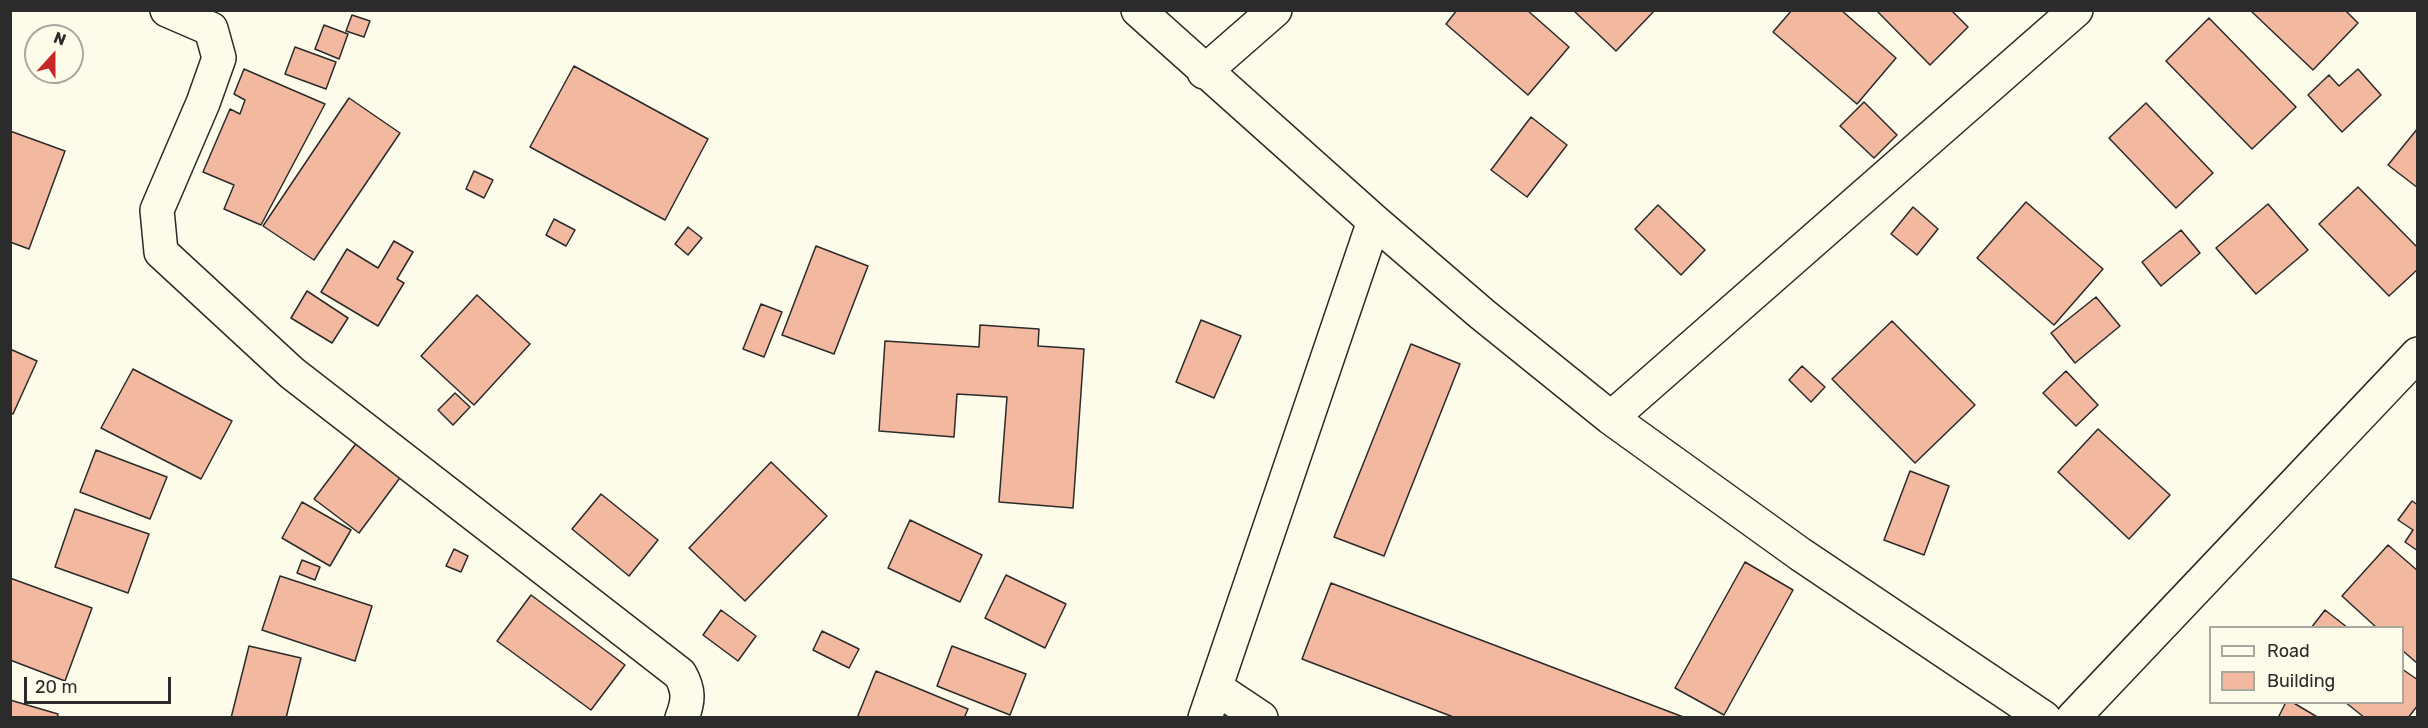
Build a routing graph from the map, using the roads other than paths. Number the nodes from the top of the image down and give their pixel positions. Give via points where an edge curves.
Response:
1 (167, 10) edge
2 (1138, 10) edge
3 (1275, 10) edge
4 (2076, 10) edge
5 (1204, 72) junction
6 (1374, 221) junction
7 (2418, 354) edge
8 (1611, 418) junction
9 (1210, 703) edge
10 (682, 717) edge
11 (1261, 717) edge
12 (2044, 717) edge
13 (2073, 717) edge

1 - 10 street via 211,29 219,58 156,210 161,252 292,373 680,674 687,686 688,702
2 - 5 street
3 - 5 street
4 - 8 street
5 - 6 street
6 - 8 street
6 - 9 street
7 - 13 street
8 - 12 street via 1800,554
9 - 11 street

